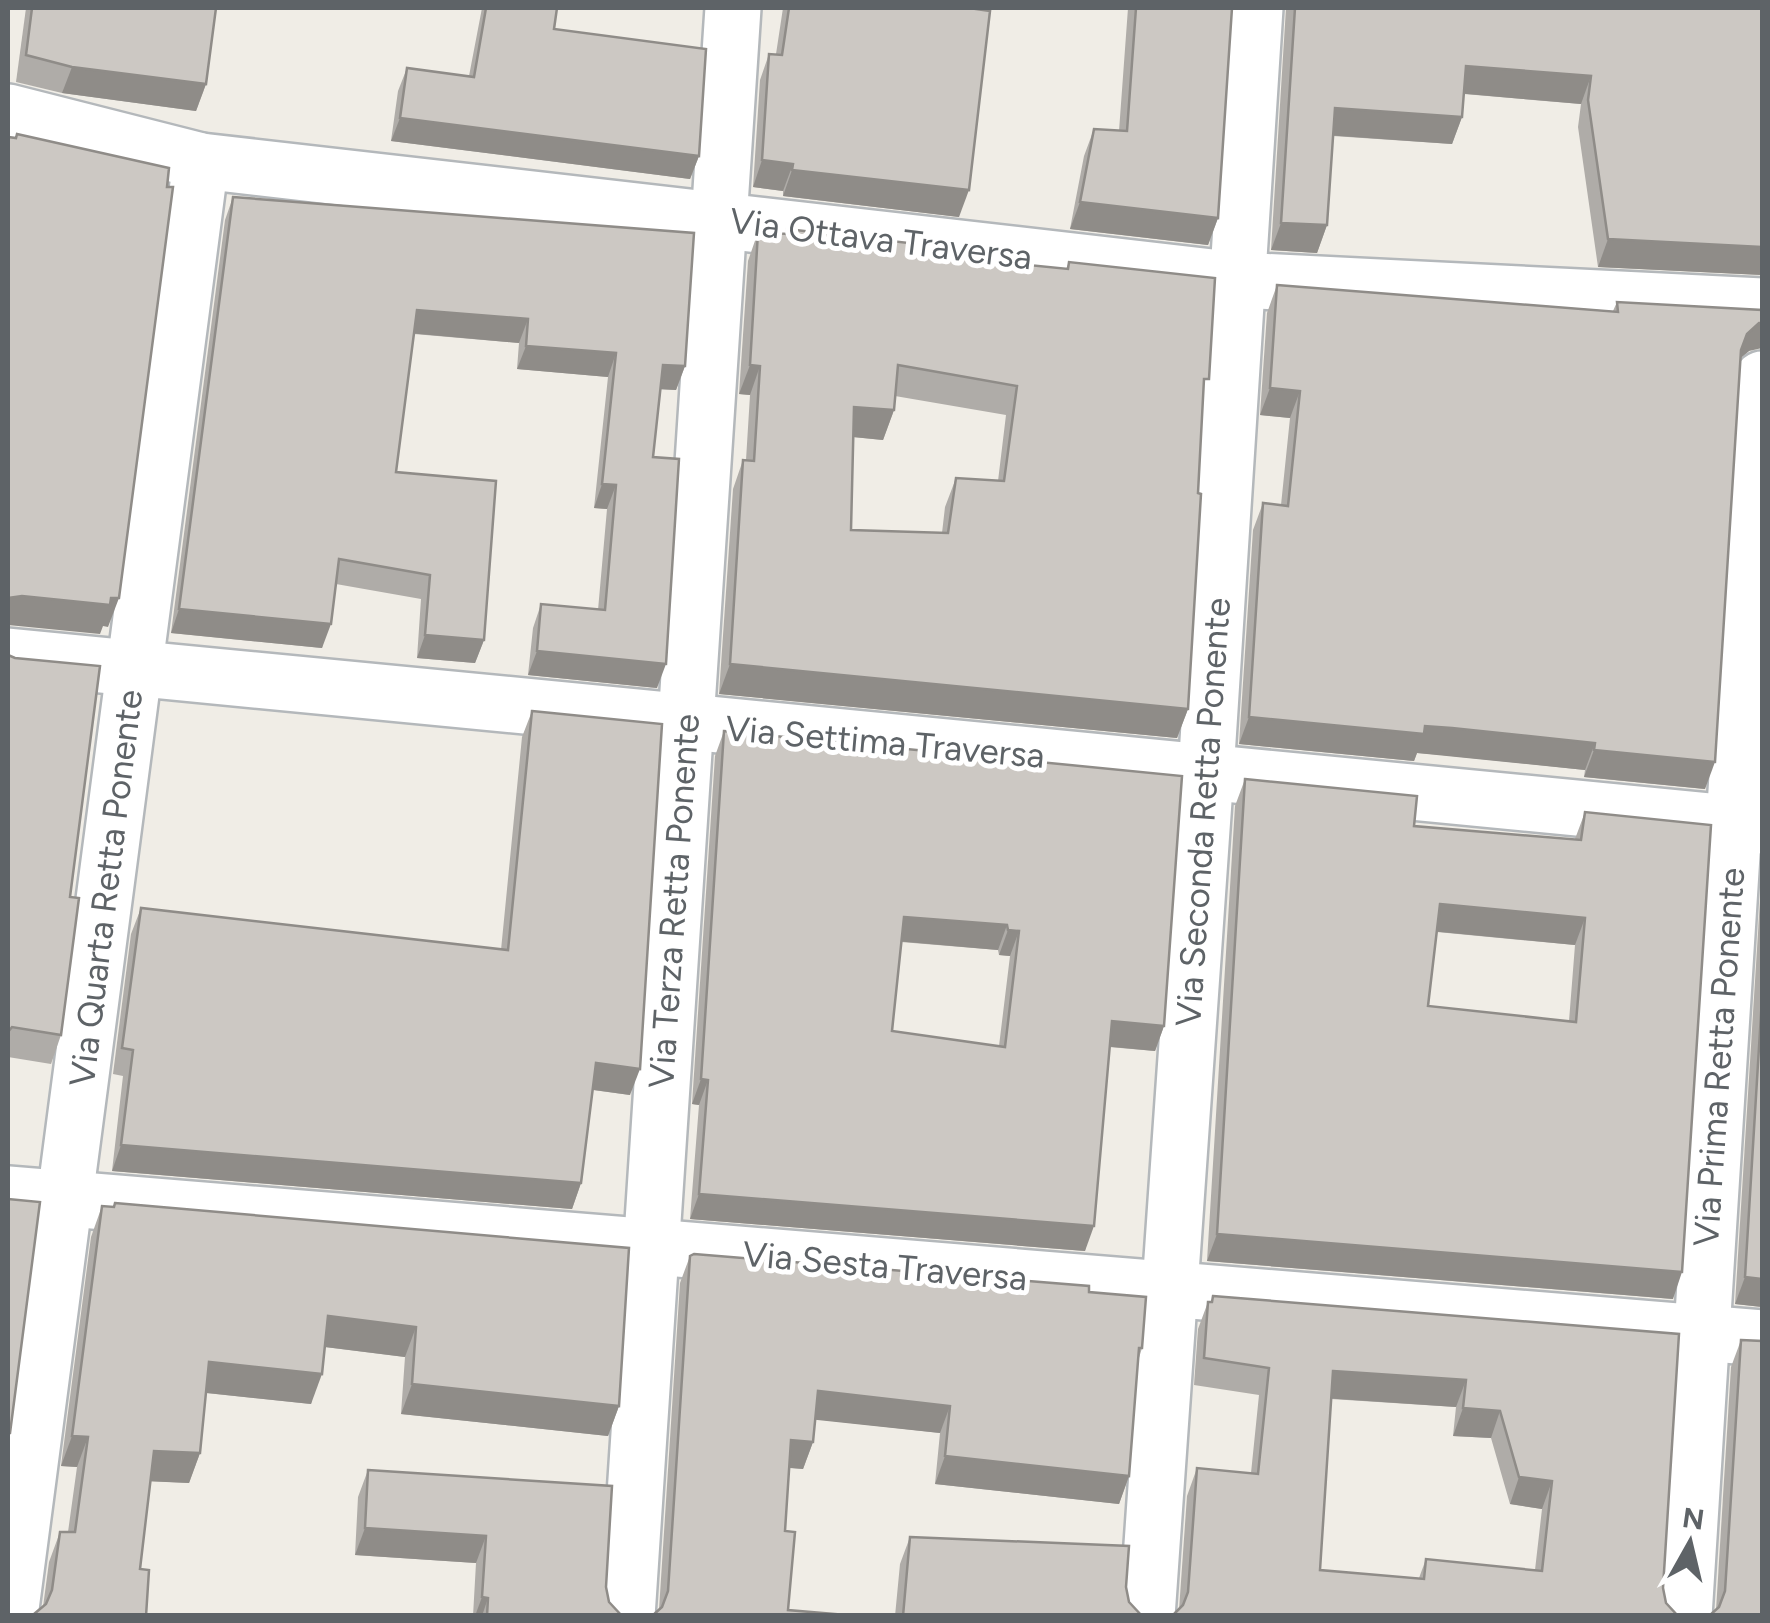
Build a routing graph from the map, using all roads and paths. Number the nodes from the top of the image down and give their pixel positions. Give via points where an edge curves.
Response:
1 (733, 8) edge
2 (1255, 8) edge
3 (8, 112) edge
4 (201, 161) junction
5 (719, 220) junction
6 (1238, 280) junction
7 (1762, 306) edge
8 (1762, 379) edge
9 (8, 656) edge
10 (134, 669) junction
11 (686, 724) junction
12 (1206, 772) junction
13 (1748, 825) edge
14 (8, 1194) edge
15 (65, 1199) junction
16 (652, 1246) junction
17 (1170, 1290) junction
18 (1702, 1334) junction
19 (1762, 1338) edge
20 (10, 1616) edge
21 (627, 1616) edge
22 (1147, 1616) edge
23 (1684, 1616) edge

1 - 5 street, Via Terza Retta Ponente
2 - 6 street, Via Seconda Retta Ponente
3 - 4 street, Via Ottava Traversa
4 - 5 street, Via Ottava Traversa
4 - 10 street, Via Quarta Retta Ponente
5 - 6 street, Via Ottava Traversa
5 - 11 street, Via Terza Retta Ponente
6 - 7 street, Via Ottava Traversa
6 - 12 street, Via Seconda Retta Ponente
8 - 13 street, Via Prima Retta Ponente
9 - 10 street, Via Settima Traversa
10 - 11 street, Via Settima Traversa
10 - 15 street, Via Quarta Retta Ponente
11 - 12 street, Via Settima Traversa
11 - 16 street, Via Terza Retta Ponente
12 - 13 street, Via Settima Traversa
12 - 17 street, Via Seconda Retta Ponente
13 - 18 street, Via Prima Retta Ponente
14 - 15 street, Via Sesta Traversa
15 - 16 street, Via Sesta Traversa
15 - 20 street, Via Quarta Retta Ponente
16 - 17 street, Via Sesta Traversa
16 - 21 street, Via Terza Retta Ponente
17 - 18 street, Via Sesta Traversa
17 - 22 street, Via Seconda Retta Ponente
18 - 19 street, Via Sesta Traversa
18 - 23 street, Via Prima Retta Ponente

